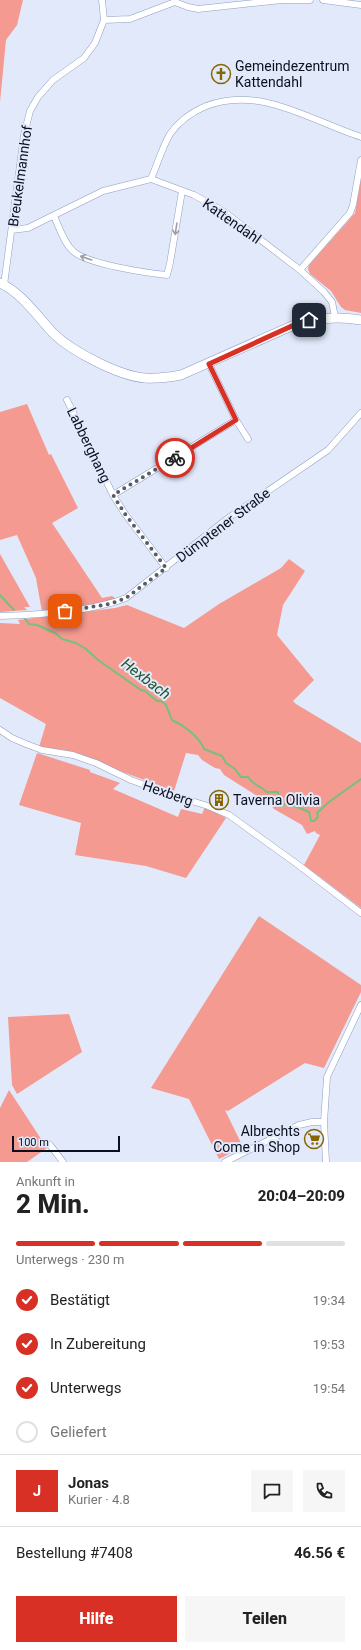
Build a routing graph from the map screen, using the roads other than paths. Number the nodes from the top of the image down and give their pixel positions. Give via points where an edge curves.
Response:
1 (102, 0) edge
2 (310, 0) edge
3 (323, 0) edge
4 (175, 1) edge
5 (361, 5) edge
6 (104, 20) junction
7 (361, 137) edge
8 (361, 160) edge
9 (151, 179) junction
10 (182, 191) junction
11 (54, 216) junction
12 (12, 230) junction
13 (300, 270) junction
14 (2, 284) edge
15 (335, 317) junction
16 (361, 320) edge
17 (209, 364) junction
18 (67, 400) dead end
19 (361, 413) edge
20 (236, 420) junction
21 (248, 439) dead end
22 (113, 495) junction
23 (166, 568) junction
24 (0, 616) edge
25 (0, 730) edge
26 (361, 913) edge
27 (361, 1005) edge
28 (324, 1122) junction
29 (50, 1145) dead end
30 (63, 1162) edge
31 (225, 1162) edge
32 (326, 1162) edge

1 - 6 street, Breukelmannhof
2 - 4 street via 282,0 198,10
3 - 5 street
4 - 6 street via 130,18
6 - 12 street, Breukelmannhof via 90,51 53,80 30,111 24,135
7 - 9 street via 266,102 239,99 225,101 198,110 178,124 164,146
8 - 13 street via 350,213
9 - 10 street, Kattendahl
9 - 11 street via 103,190
10 -> 11 street via 166,275 141,273 81,257 72,250
10 - 13 street, Kattendahl via 223,211
11 - 12 street via 28,228
12 - 14 street, Breukelmannhof
13 - 15 street, Kattendahl via 329,297
14 - 17 street via 14,292 55,335 91,360 145,378 182,375
15 - 16 street
15 - 17 street via 309,320 294,325
17 - 20 street
18 - 22 street, Labberghang
19 - 23 street, Dümptener Straße via 328,450 227,519
20 - 21 street
20 - 22 street
22 - 23 street, Labberghang
23 - 24 street, Dümptener Straße via 126,598 110,604
25 - 26 street, Hexberg via 12,738 42,750 96,763 131,780 229,815
27 - 28 street via 327,1077
28 - 31 street via 299,1125
28 - 32 street
29 - 30 street

